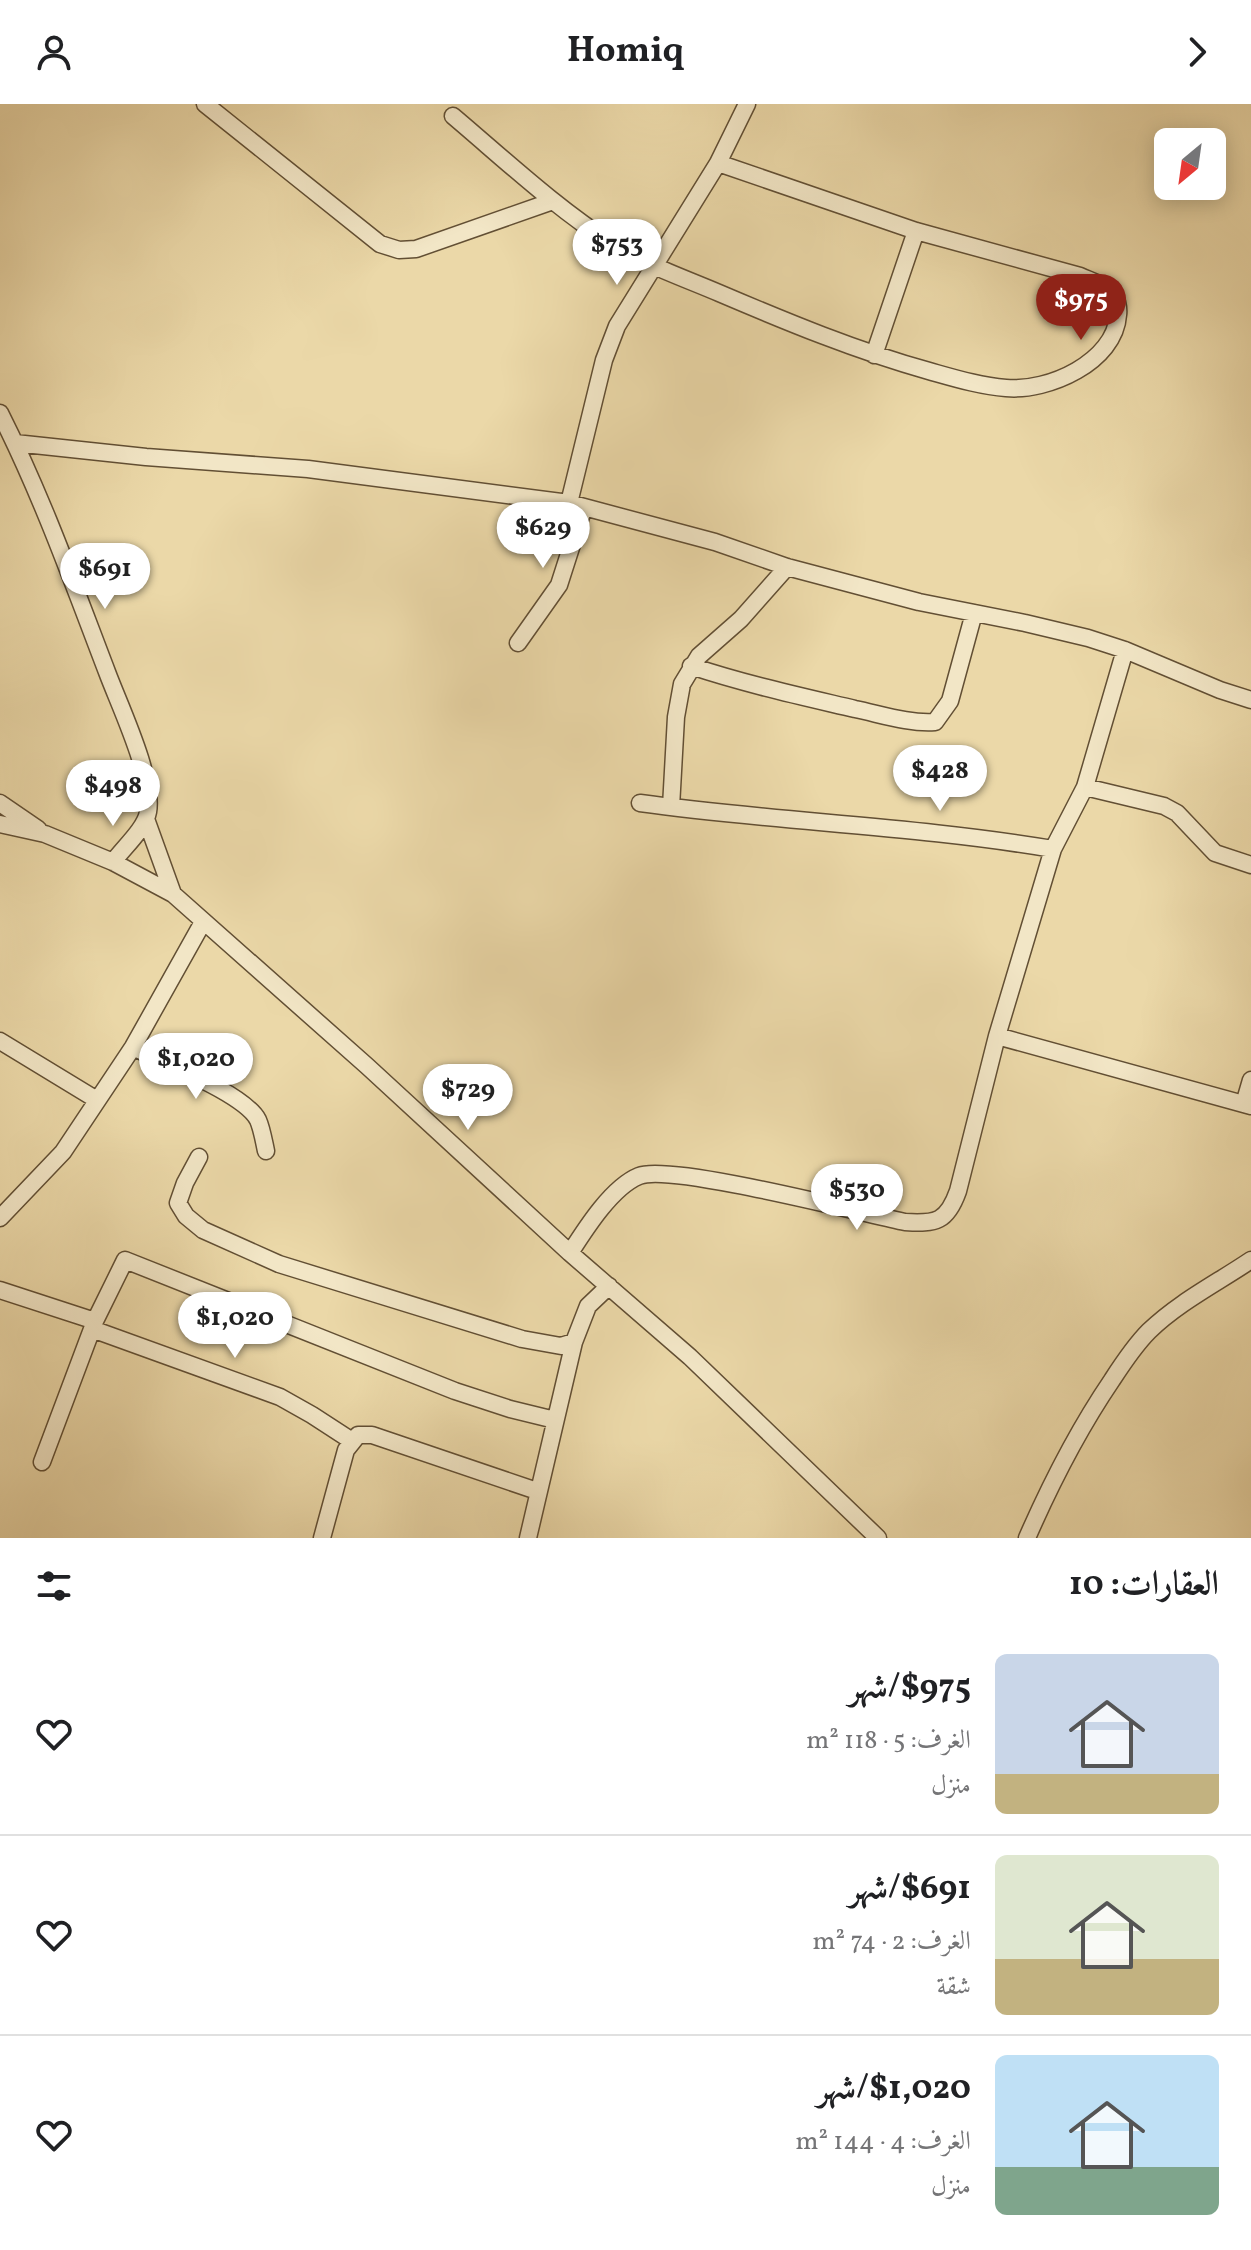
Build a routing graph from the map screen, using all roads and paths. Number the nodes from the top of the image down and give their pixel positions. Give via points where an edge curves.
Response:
1 (205, 104) edge
2 (747, 104) edge
3 (453, 116) dead end
4 (718, 163) junction
5 (553, 201) junction
6 (916, 231) junction
7 (654, 265) junction
8 (874, 355) junction
9 (0, 413) edge
10 (15, 443) junction
11 (576, 505) junction
12 (787, 567) junction
13 (974, 613) junction
14 (518, 643) dead end
15 (1125, 650) junction
16 (691, 666) junction
17 (1251, 700) edge
18 (1085, 787) junction
19 (0, 803) edge
20 (640, 803) dead end
21 (671, 807) junction
22 (146, 819) junction
23 (0, 824) edge
24 (45, 834) junction
25 (1053, 849) junction
26 (113, 862) junction
27 (1251, 865) edge
28 (173, 894) junction
29 (203, 922) junction
30 (997, 1036) junction
31 (0, 1041) edge
32 (133, 1047) junction
33 (1251, 1080) edge
34 (97, 1100) junction
35 (1248, 1105) edge
36 (266, 1151) dead end
37 (199, 1157) dead end
38 (1, 1215) edge
39 (570, 1253) junction
40 (1251, 1260) edge
41 (609, 1286) junction
42 (0, 1290) edge
43 (94, 1325) junction
44 (574, 1342) junction
45 (555, 1420) junction
46 (352, 1441) junction
47 (42, 1462) dead end
48 (537, 1491) junction
49 (322, 1538) edge
50 (528, 1538) edge
51 (878, 1538) edge
52 (1027, 1538) edge

1 - 5 street via 380,244 399,250 416,249
2 - 4 street
3 - 5 street
4 - 6 street
4 - 7 street
5 - 7 street via 610,242
6 - 8 street
6 - 8 street via 1101,285 1114,295 1117,326 1082,366 1064,377 1008,389
7 - 8 street
7 - 11 street via 617,326 604,360
9 - 10 street
10 - 11 street via 308,469
10 - 22 street via 142,768
11 - 12 street
11 - 14 street via 559,585
12 - 13 street
12 - 16 street
13 - 15 street
13 - 16 street via 950,701 935,722 788,694
15 - 17 street
15 - 18 street
16 - 21 street via 676,717
18 - 25 street
18 - 27 street via 1164,806 1183,818 1215,853
19 - 24 street
20 - 21 street
21 - 25 street
22 - 26 street
22 - 28 street
23 - 24 street
24 - 26 street
25 - 30 street
26 - 28 street
28 - 29 street
29 - 32 street
29 - 39 street
30 - 35 street
30 - 39 street via 958,1191 940,1220 905,1222 696,1177 646,1173 611,1198
31 - 34 street
32 - 34 street
32 - 36 street via 246,1106 258,1120
33 - 35 street
34 - 38 street via 63,1152
37 - 44 street via 178,1203 203,1230 279,1264 450,1318 542,1344
39 - 41 street
40 - 52 street via 1148,1332 1083,1425
41 - 44 street via 588,1306
41 - 51 street
42 - 43 street
43 - 45 street via 122,1263 129,1260 455,1391
43 - 46 street via 280,1397
43 - 47 street
44 - 45 street
45 - 48 street
46 - 48 street via 358,1435 372,1435
46 - 49 street
48 - 50 street

